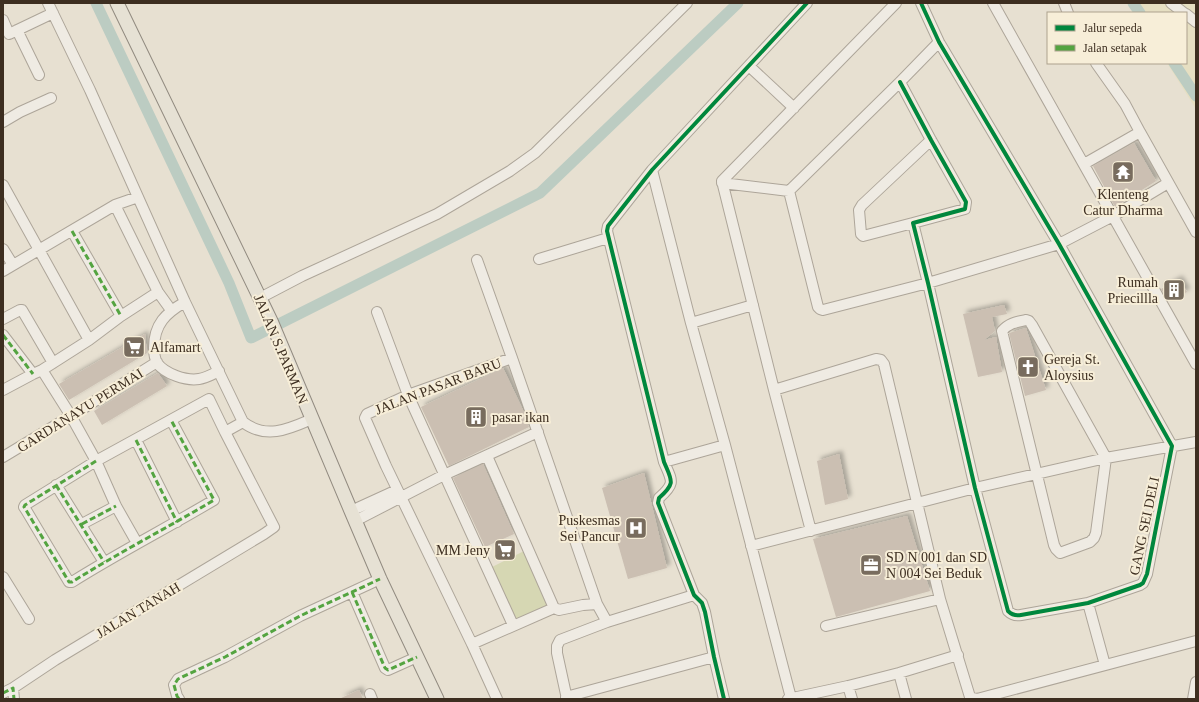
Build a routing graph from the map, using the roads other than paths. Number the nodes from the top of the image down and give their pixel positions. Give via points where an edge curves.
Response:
1 (48, 3) edge
2 (117, 3) edge
3 (687, 3) edge
4 (807, 3) edge
5 (896, 3) edge
6 (921, 3) edge
7 (993, 3) edge
8 (1171, 3) edge
9 (1182, 12) edge
10 (53, 13) junction
11 (1187, 15) edge
12 (3, 20) edge
13 (1196, 22) edge
14 (10, 34) edge
15 (939, 42) junction
16 (1097, 64) edge
17 (749, 66) junction
18 (39, 75) dead end
19 (900, 82) junction
20 (51, 98) dead end
21 (794, 108) junction
22 (3, 122) edge
23 (1140, 132) junction
24 (930, 140) junction
25 (1084, 164) junction
26 (652, 170) junction
27 (722, 183) junction
28 (1168, 183) junction
29 (3, 185) edge
30 (789, 191) junction
31 (138, 197) junction
32 (114, 205) junction
33 (1113, 216) junction
34 (913, 223) junction
35 (72, 231) junction
36 (1196, 232) edge
37 (608, 238) junction
38 (1059, 244) junction
39 (3, 249) edge
40 (39, 250) junction
41 (539, 259) dead end
42 (477, 260) dead end
43 (14, 265) junction
44 (3, 271) edge
45 (928, 283) junction
46 (158, 292) junction
47 (260, 298) junction
48 (185, 302) junction
49 (753, 305) junction
50 (171, 310) junction
51 (377, 312) dead end
52 (121, 316) junction
53 (3, 319) edge
54 (691, 323) junction
55 (3, 335) edge
56 (89, 340) junction
57 (512, 358) junction
58 (157, 362) junction
59 (53, 363) junction
60 (1196, 364) edge
61 (219, 370) junction
62 (38, 372) junction
63 (3, 390) edge
64 (774, 390) junction
65 (408, 395) junction
66 (71, 416) junction
67 (312, 419) junction
68 (171, 420) junction
69 (243, 422) junction
70 (225, 432) junction
71 (538, 432) junction
72 (136, 440) junction
73 (1196, 442) edge
74 (725, 445) junction
75 (1172, 446) junction
76 (487, 456) junction
77 (3, 457) edge
78 (1106, 458) junction
79 (96, 461) junction
80 (664, 462) junction
81 (1036, 474) junction
82 (444, 475) junction
83 (56, 485) junction
84 (975, 488) junction
85 (399, 494) junction
86 (918, 503) junction
87 (116, 506) junction
88 (353, 516) junction
89 (177, 522) junction
90 (82, 524) junction
91 (811, 531) junction
92 (137, 544) junction
93 (751, 546) junction
94 (104, 562) junction
95 (3, 577) edge
96 (380, 579) junction
97 (352, 592) junction
98 (694, 595) junction
99 (940, 599) junction
100 (1088, 603) junction
101 (597, 604) junction
102 (554, 608) junction
103 (30, 619) dead end
104 (607, 622) junction
105 (513, 625) junction
106 (826, 626) dead end
107 (1196, 641) edge
108 (472, 644) junction
109 (958, 655) junction
110 (417, 657) junction
111 (714, 657) junction
112 (1105, 665) junction
113 (899, 673) junction
114 (1196, 682) edge
115 (848, 686) junction
116 (13, 688) junction
117 (3, 693) edge
118 (567, 698) edge
119 (14, 699) edge
120 (179, 699) edge
121 (437, 699) edge
122 (497, 699) edge
123 (724, 699) edge
124 (789, 699) edge
125 (852, 699) edge
126 (906, 699) edge
127 (977, 699) edge
128 (1193, 699) edge

1 - 10 street
2 - 47 main road, JALAN S.PARMAN
3 - 47 street via 535,153 510,171 437,214
4 - 17 street
5 - 21 street
6 - 15 street
7 - 25 street
8 - 9 street
10 - 14 street
10 - 31 street
11 - 13 street
12 - 14 street
14 - 18 street
15 - 19 street
15 - 38 street
16 - 23 street via 1125,104
17 - 21 street
17 - 26 street
19 - 24 street
19 - 30 street
20 - 22 street
21 - 27 street via 723,179
23 - 25 street
23 - 28 street
24 - 34 street via 966,206 965,209
24 - 34 street via 859,210 863,236
25 - 33 street
26 - 37 street via 608,226
26 - 54 street
27 - 30 street
27 - 49 street
28 - 33 street
28 - 36 street
29 - 40 street
30 - 45 street via 820,309
31 - 32 street
31 - 48 street
32 - 35 street
32 - 46 street
33 - 38 street
33 - 60 street
34 - 45 street, GANG SEI DELI
35 - 40 street
35 - 52 street
37 - 41 street
37 - 80 street
38 - 45 street
38 - 75 street
39 - 43 street
40 - 43 street
40 - 56 street
42 - 57 street
43 - 44 street
45 - 84 street, GANG SEI DELI
46 - 50 street
46 - 52 street
47 - 67 main road, JALAN S.PARMAN
48 - 50 street
48 - 61 street
49 - 54 street
49 - 64 street
50 - 58 street via 160,323 156,333 154,353
51 - 65 street
52 - 56 street
53 - 59 street via 22,310
54 - 74 street
55 - 62 street
56 - 59 street
57 - 65 street, JALAN PASAR BARU
57 - 71 street, JALAN PASAR BARU
58 - 61 street via 168,372 190,379 207,377
58 - 66 street, GARDANAYU PERMAI
59 - 62 street
61 - 69 street
62 - 63 street
62 - 66 street
64 - 86 street via 876,359 881,360
64 - 91 street
65 - 82 street
65 - 85 street, JALAN PASAR BARU via 367,414 365,418
66 - 77 street, GARDANAYU PERMAI
66 - 79 street
67 - 69 street via 273,432 258,431
67 - 88 main road, JALAN S.PARMAN
68 - 70 street via 209,399
68 - 72 street
68 - 89 street via 214,500
69 - 70 street
70 - 116 street, JALAN TANAH via 274,527
71 - 76 street
71 - 101 street, JALAN PASAR BARU
72 - 79 street
72 - 89 street
73 - 75 street
74 - 80 street
74 - 93 street
75 - 78 street
75 - 100 street, GANG SEI DELI via 1147,574 1143,583
76 - 82 street
76 - 102 street
78 - 81 street
78 - 81 street via 1094,538 1090,542 1060,553 1054,545
78 - 81 street via 1032,325 1026,320 1006,326 1002,331
79 - 83 street
79 - 87 street
80 - 98 street via 671,484 658,503
81 - 84 street
82 - 85 street
82 - 105 street
83 - 90 street
83 - 94 street via 24,507 67,580 72,582
84 - 86 street
84 - 100 street, GANG SEI DELI via 1010,613 1016,616
85 - 88 street
85 - 108 street
86 - 91 street
86 - 99 street
87 - 90 street
87 - 92 street
88 - 96 main road, JALAN S.PARMAN
89 - 92 street
90 - 94 street
91 - 93 street
92 - 94 street
93 - 124 street
95 - 103 street
96 - 97 street
96 - 110 main road, JALAN S.PARMAN
97 - 110 street via 385,668 388,670
97 - 120 street via 178,679 174,685
98 - 104 street
98 - 111 street via 702,603 705,612
99 - 106 street
99 - 109 street
100 - 112 street
101 - 102 street via 559,610
101 - 104 street, JALAN PASAR BARU
102 - 105 street
104 - 118 street via 560,640 557,653
105 - 108 street
107 - 112 street
108 - 122 street
109 - 113 street
109 - 127 street via 970,696
110 - 121 main road, JALAN S.PARMAN
111 - 118 street
111 - 123 street
112 - 127 street
113 - 115 street
113 - 126 street
114 - 128 street
115 - 124 street
115 - 125 street
116 - 117 street, JALAN TANAH
116 - 119 street

